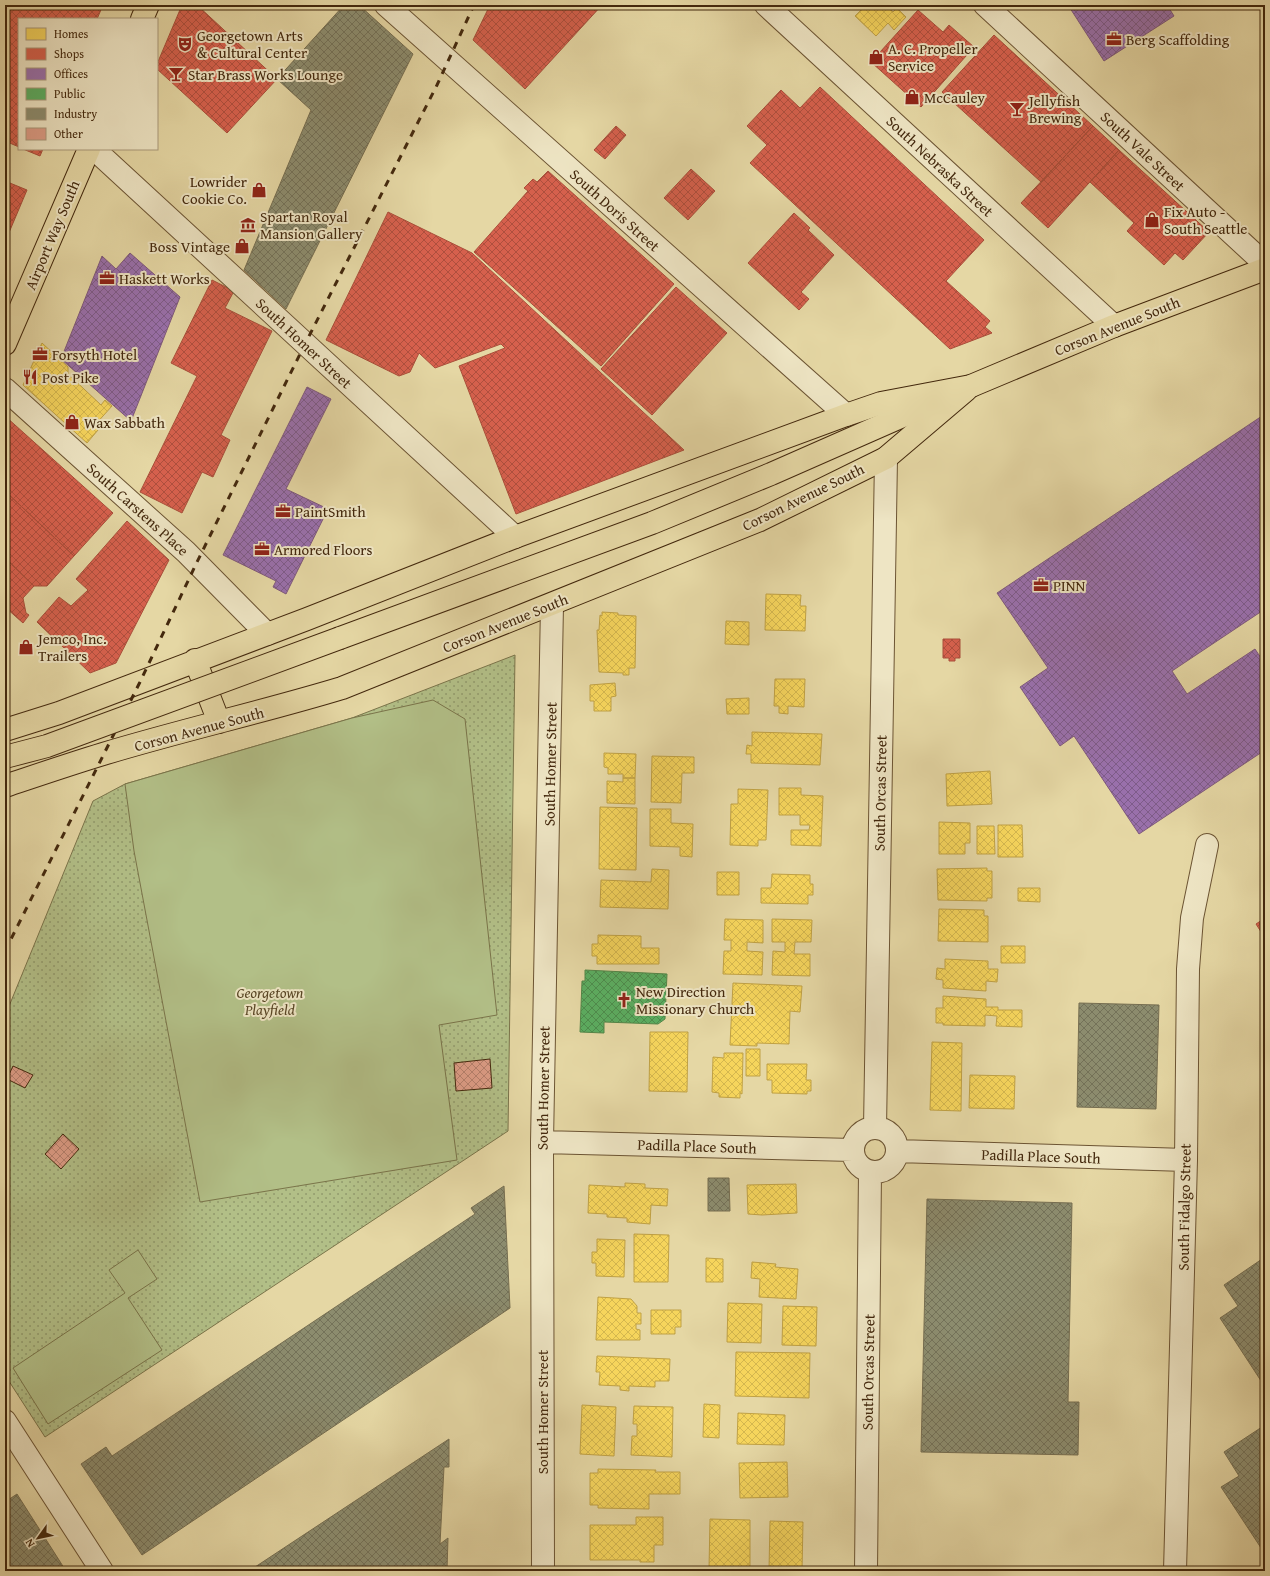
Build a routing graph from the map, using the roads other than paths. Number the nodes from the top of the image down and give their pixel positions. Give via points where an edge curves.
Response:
1 (148, 5) edge
2 (386, 5) edge
3 (766, 5) edge
4 (985, 5) edge
5 (142, 18) edge
6 (89, 150) edge
7 (95, 150) edge
8 (1265, 264) edge
9 (1265, 269) edge
10 (1114, 326) junction
11 (5, 344) edge
12 (971, 386) junction
13 (5, 389) edge
14 (846, 415) junction
15 (886, 458) junction
16 (515, 537) junction
17 (552, 605) junction
18 (267, 634) junction
19 (195, 660) junction
20 (219, 722) junction
21 (5, 730) edge
22 (5, 756) edge
23 (5, 786) edge
24 (1207, 845) dead end
25 (875, 1128) junction
26 (542, 1142) junction
27 (853, 1150) junction
28 (897, 1151) junction
29 (1186, 1160) junction
30 (870, 1172) junction
31 (5, 1421) edge
32 (102, 1571) edge
33 (543, 1571) edge
34 (866, 1571) edge
35 (1174, 1571) edge

1 - 5 main road
2 - 14 street, South Doris Street
3 - 10 street, South Nebraska Street
4 - 8 street, South Vale Street
6 - 11 main road, Airport Way South
7 - 16 street, South Homer Street
9 - 10 main road, Corson Avenue South
10 - 12 main road, Corson Avenue South
12 - 14 main road, Corson Avenue South via 881,403
12 - 15 main road, Corson Avenue South
12 - 22 main road, bridge via 652,524 47,746
13 - 18 street, South Carstens Place via 186,552
14 - 16 main road, Corson Avenue South
15 - 17 main road, Corson Avenue South via 760,520
15 - 25 street, South Orcas Street
16 - 18 main road, Corson Avenue South
17 - 20 main road, Corson Avenue South via 342,688 272,710
17 - 26 street, South Homer Street
18 - 19 main road, Corson Avenue South
19 - 20 main road
19 - 21 main road, Corson Avenue South via 66,710
20 - 23 main road, Corson Avenue South via 103,754
24 - 29 street, South Fidalgo Street via 1192,918 1188,969
25 - 27 street via 863,1131 858,1136
25 - 28 street via 891,1134
26 - 27 street, Padilla Place South
26 - 33 street, South Homer Street
27 - 30 street via 858,1164
28 - 29 street, Padilla Place South
28 - 30 street via 891,1166
29 - 35 street, South Fidalgo Street
30 - 34 street, South Orcas Street
31 - 32 street

